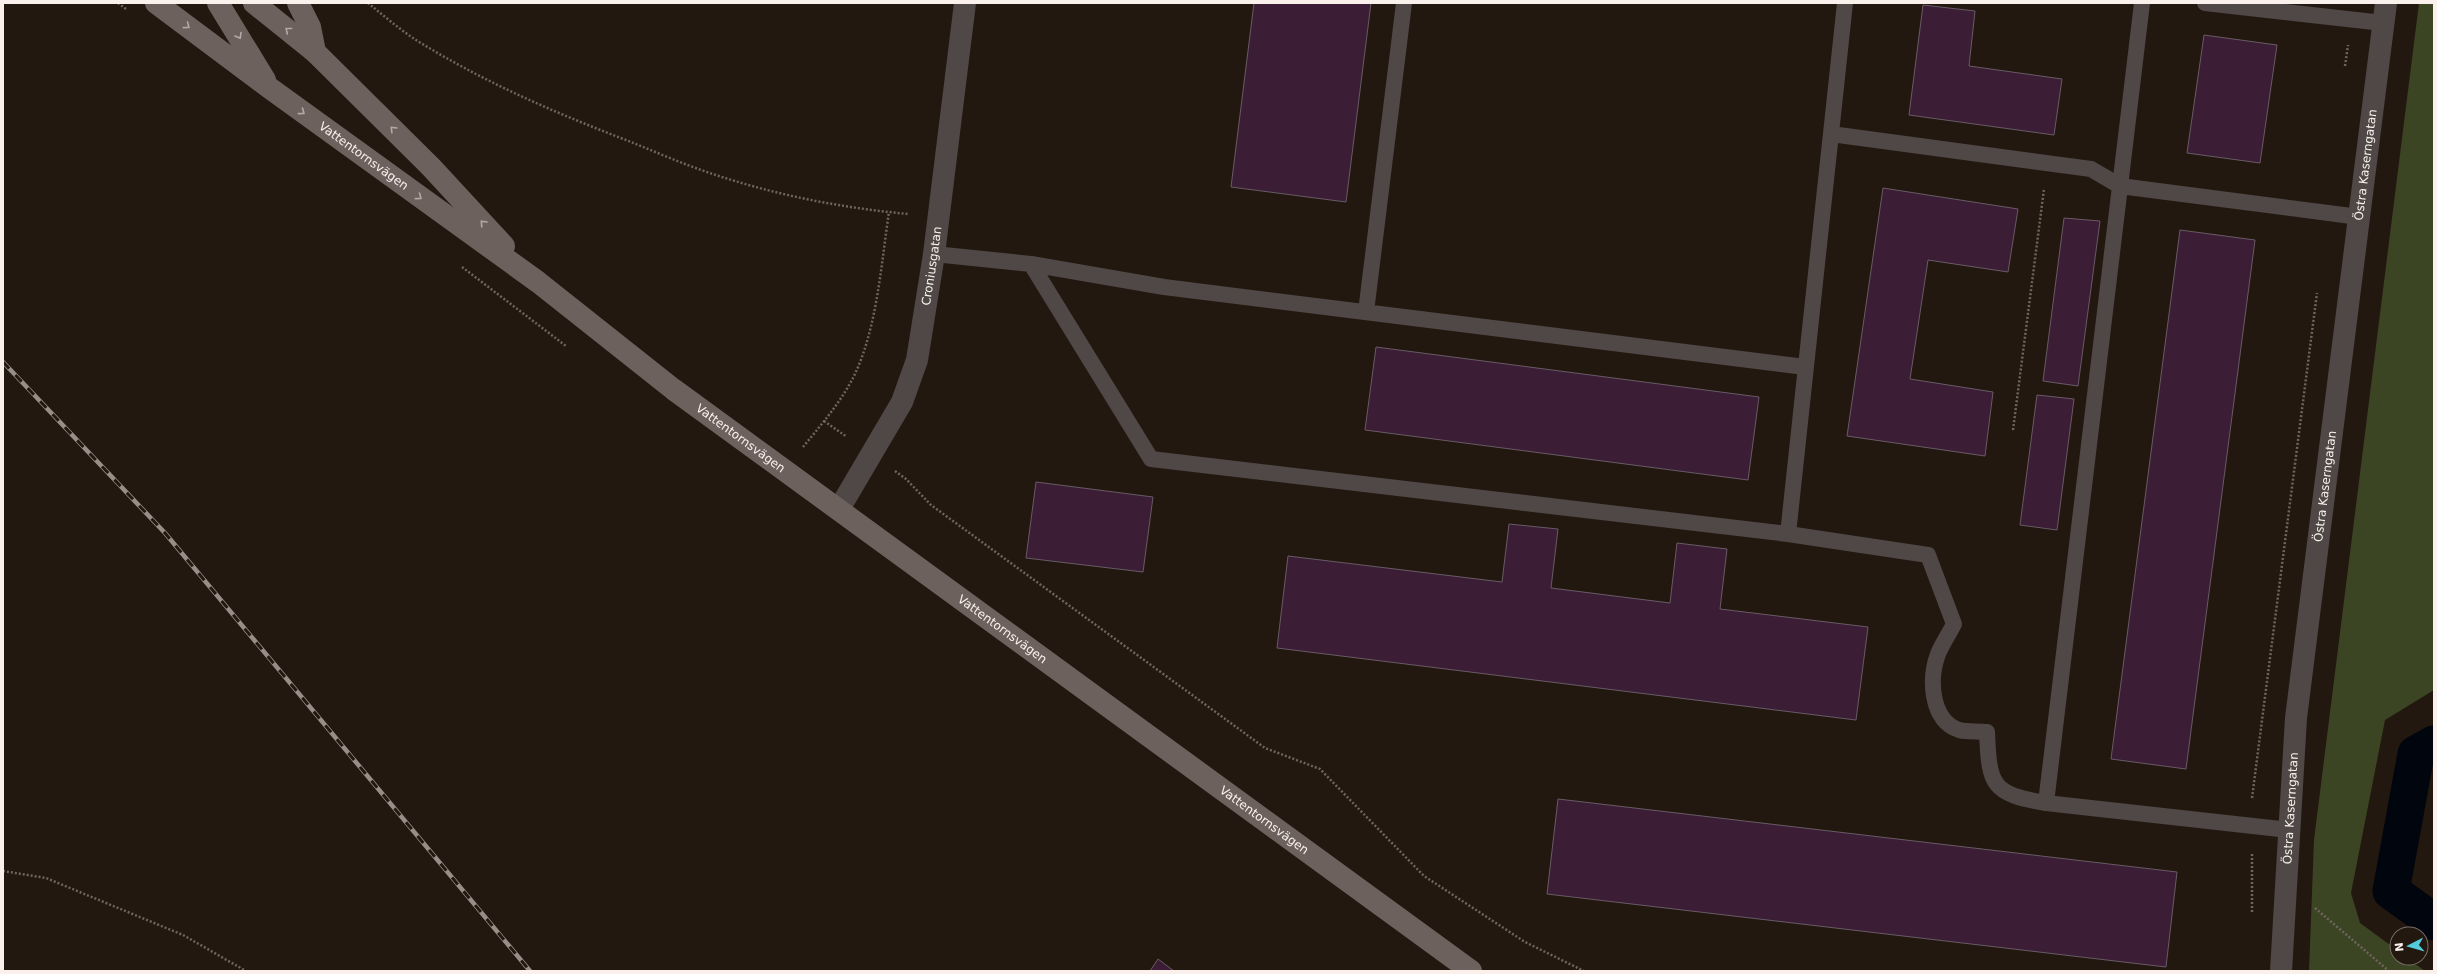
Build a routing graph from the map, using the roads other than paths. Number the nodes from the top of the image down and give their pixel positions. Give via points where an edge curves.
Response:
1 (156, 3) edge
2 (218, 3) edge
3 (254, 3) edge
4 (298, 3) edge
5 (965, 3) edge
6 (1404, 3) edge
7 (1845, 3) edge
8 (2142, 3) edge
9 (2205, 3) edge
10 (2385, 13) edge
11 (315, 52) junction
12 (271, 90) junction
13 (1831, 134) junction
14 (2120, 186) junction
15 (2359, 217) junction
16 (934, 254) junction
17 (1031, 264) junction
18 (538, 282) junction
19 (1366, 312) junction
20 (1805, 367) junction
21 (839, 509) junction
22 (1788, 534) junction
23 (2046, 803) junction
24 (2289, 830) junction
25 (1471, 971) edge
26 (2281, 971) edge

1 -> 12 main road
2 -> 12 main road, Vattentornsvägen
11 -> 3 main road, Vattentornsvägen
4 - 11 main road via 310,27
5 - 16 street, Croniusgatan
6 - 19 lane
7 - 13 lane
8 - 14 lane
9 - 10 lane
10 - 15 street, Östra Kaserngatan
18 -> 11 main road, Vattentornsvägen via 431,167
12 -> 18 main road, Vattentornsvägen
13 - 14 lane via 2091,169
13 - 20 lane
14 - 15 lane
14 - 23 lane
15 - 24 street, Östra Kaserngatan via 2296,718
16 - 17 lane
16 - 21 street, Croniusgatan via 917,360 902,402
17 - 19 lane via 1164,287
17 - 22 lane via 1151,459
18 - 21 main road, Vattentornsvägen via 673,389
19 - 20 lane
20 - 22 lane
21 - 25 main road, Vattentornsvägen
22 - 23 lane via 1928,555 1954,624 1938,655 1934,681 1935,702 1941,718 1959,730 1986,732 1988,761 1992,776 2001,790 2016,798
23 - 24 lane
24 - 26 street, Östra Kaserngatan

